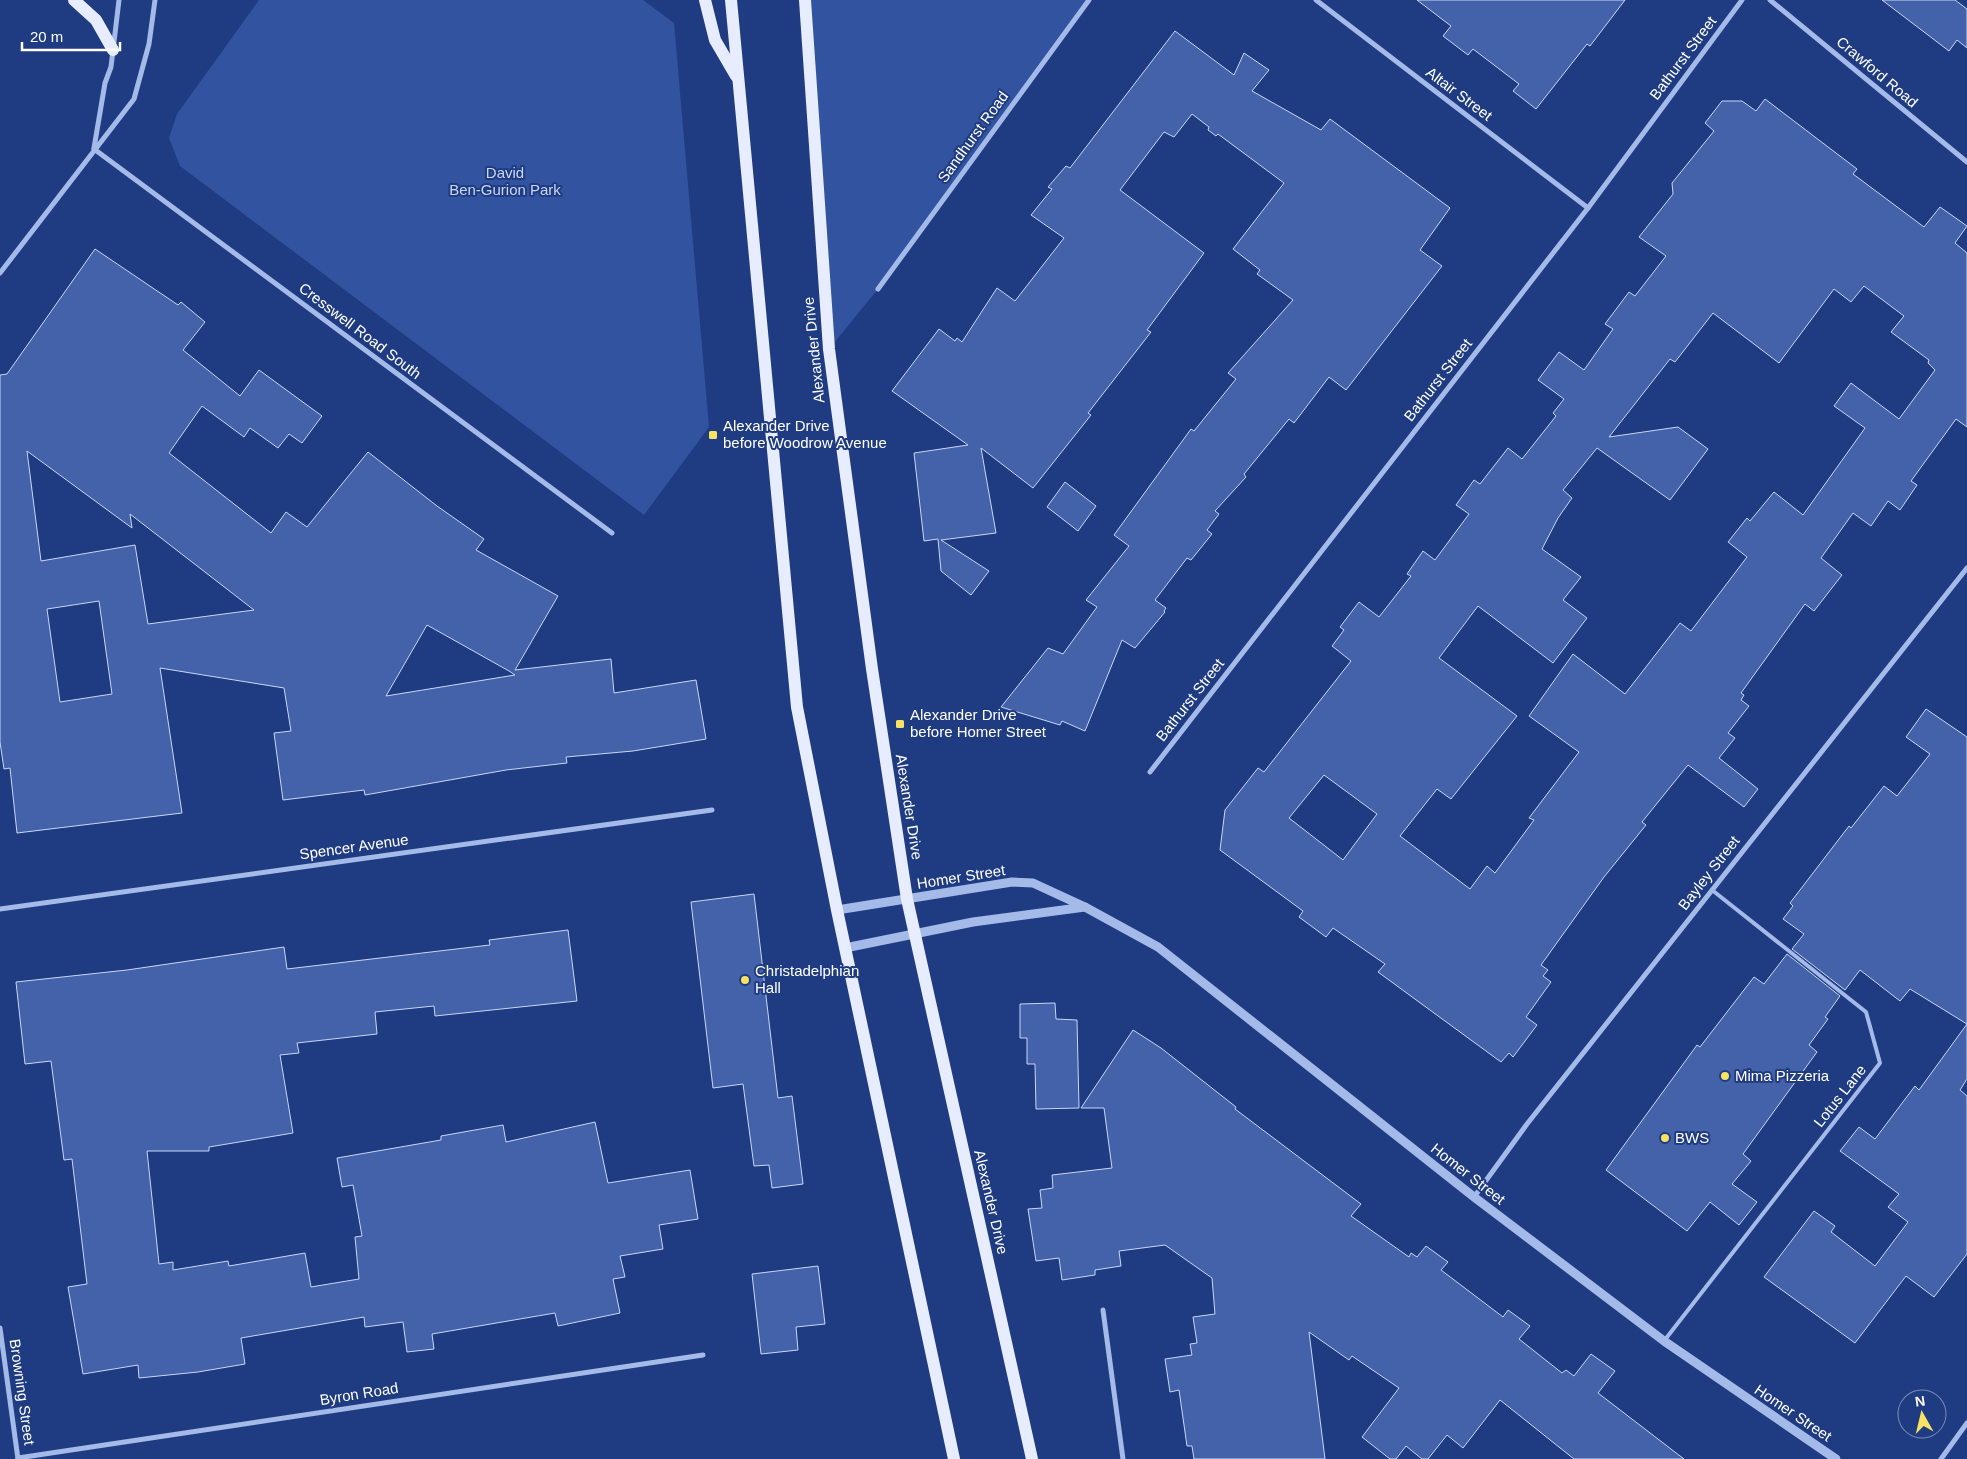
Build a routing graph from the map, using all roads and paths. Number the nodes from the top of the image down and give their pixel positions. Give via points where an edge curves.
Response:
1 (74, 0) edge
2 (119, 0) edge
3 (155, 0) edge
4 (705, 0) edge
5 (731, 0) edge
6 (805, 0) edge
7 (1090, 0) edge
8 (1316, 0) edge
9 (1742, 0) edge
10 (1770, 0) edge
11 (113, 50) junction
12 (738, 80) junction
13 (94, 149) junction
14 (1967, 162) edge
15 (1588, 208) junction
16 (0, 273) edge
17 (878, 289) dead end
18 (612, 533) dead end
19 (1967, 568) edge
20 (1150, 772) dead end
21 (712, 810) dead end
22 (1712, 890) junction
23 (907, 899) junction
24 (1086, 907) junction
25 (0, 909) edge
26 (837, 910) junction
27 (914, 934) junction
28 (845, 948) junction
29 (1474, 1197) junction
30 (1102, 1310) dead end
31 (0, 1328) edge
32 (1664, 1341) junction
33 (704, 1355) dead end
34 (1967, 1423) edge
35 (18, 1458) edge
36 (954, 1459) edge
37 (1032, 1459) edge
38 (1123, 1459) edge
39 (1836, 1459) edge
40 (1941, 1459) edge

1 - 11 main road via 96,20
2 - 11 street
3 - 13 street via 149,44 134,99
4 - 12 main road via 715,40
5 - 12 main road
6 - 23 main road, Alexander Drive via 828,349
7 - 17 street, Sandhurst Road
8 - 15 street, Altair Street
9 - 15 street, Bathurst Street
10 - 14 street, Crawford Road
11 - 13 street
12 - 26 main road via 797,707
13 - 16 street
13 - 18 street, Cresswell Road South
15 - 20 street, Bathurst Street
19 - 22 street, Bayley Street
21 - 25 street, Spencer Avenue
22 - 29 street, Bayley Street via 1527,1124
22 - 32 lane, Lotus Lane via 1866,1012 1880,1063
23 - 24 street, Homer Street via 1012,882 1033,883
23 - 26 street, Homer Street
23 - 27 main road, Alexander Drive
24 - 27 street via 973,922
24 - 29 street, Homer Street via 1158,947
26 - 28 main road
27 - 28 street
27 - 37 main road, Alexander Drive
28 - 36 main road
29 - 32 street, Homer Street
30 - 38 street
31 - 35 street, Browning Street
32 - 39 street, Homer Street
33 - 35 street, Byron Road
34 - 40 street

